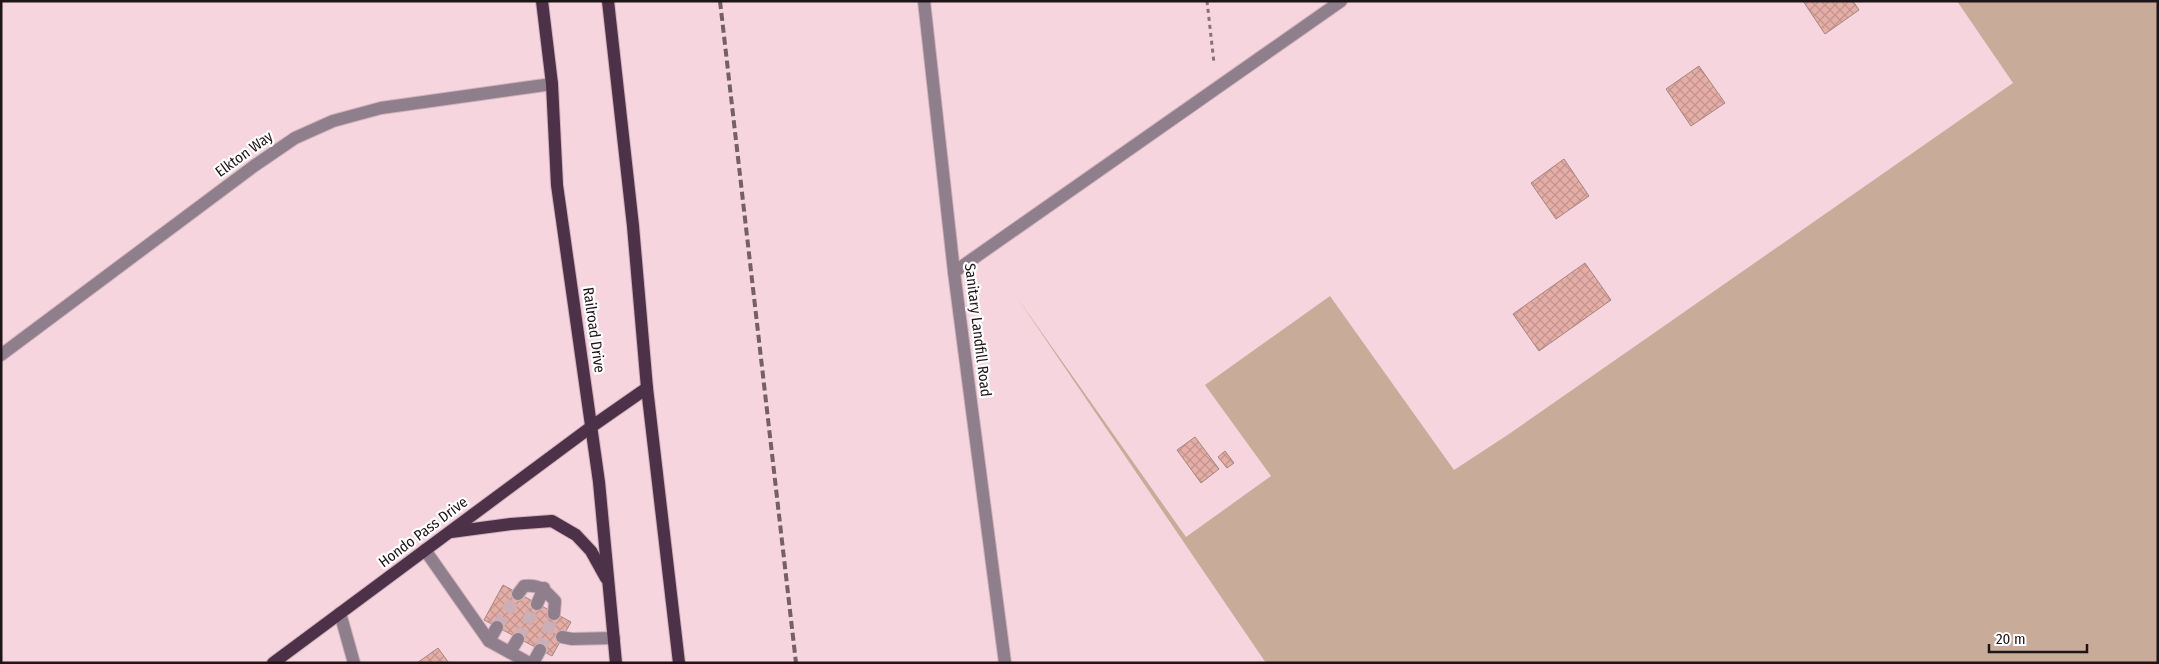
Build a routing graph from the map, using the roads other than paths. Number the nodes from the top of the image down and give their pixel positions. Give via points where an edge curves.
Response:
1 (542, 1) edge
2 (608, 1) edge
3 (924, 1) edge
4 (1341, 1) edge
5 (552, 84) junction
6 (954, 272) junction
7 (1, 355) edge
8 (647, 388) junction
9 (591, 427) junction
10 (448, 533) junction
11 (425, 550) junction
12 (608, 583) junction
13 (544, 588) junction
14 (518, 594) tunnel mouth
15 (537, 604) tunnel mouth
16 (340, 613) junction
17 (554, 614) tunnel mouth
18 (497, 627) tunnel mouth
19 (562, 637) dead end
20 (518, 638) tunnel mouth
21 (614, 638) junction
22 (489, 641) junction
23 (540, 650) tunnel mouth
24 (510, 652) junction
25 (273, 663) edge
26 (354, 663) edge
27 (529, 663) edge
28 (534, 663) edge
29 (616, 663) edge
30 (679, 663) edge
31 (1005, 663) edge

1 - 5 main road, Railroad Drive
2 - 8 main road via 634,226
3 - 6 street, Sanitary Landfill Road
4 - 6 street
5 - 7 street, Elkton Way via 381,108 333,121 295,138
5 - 9 main road, Railroad Drive via 557,185
6 - 31 street, Sanitary Landfill Road
8 - 9 main road, Hondo Pass Drive
8 - 30 main road
9 - 10 main road, Hondo Pass Drive
9 - 12 main road, Railroad Drive
10 - 11 main road, Hondo Pass Drive
10 - 12 main road via 552,521 576,535 591,551
11 - 16 main road, Hondo Pass Drive
11 - 22 street
12 - 21 main road, Railroad Drive
13 - 14 street via 524,586
13 - 15 street
13 - 17 street via 555,601
16 - 25 main road, Hondo Pass Drive
16 - 26 street
18 - 22 street
19 - 21 street
20 - 24 street
21 - 29 main road, Railroad Drive
22 - 24 street
23 - 28 street
24 - 27 street

